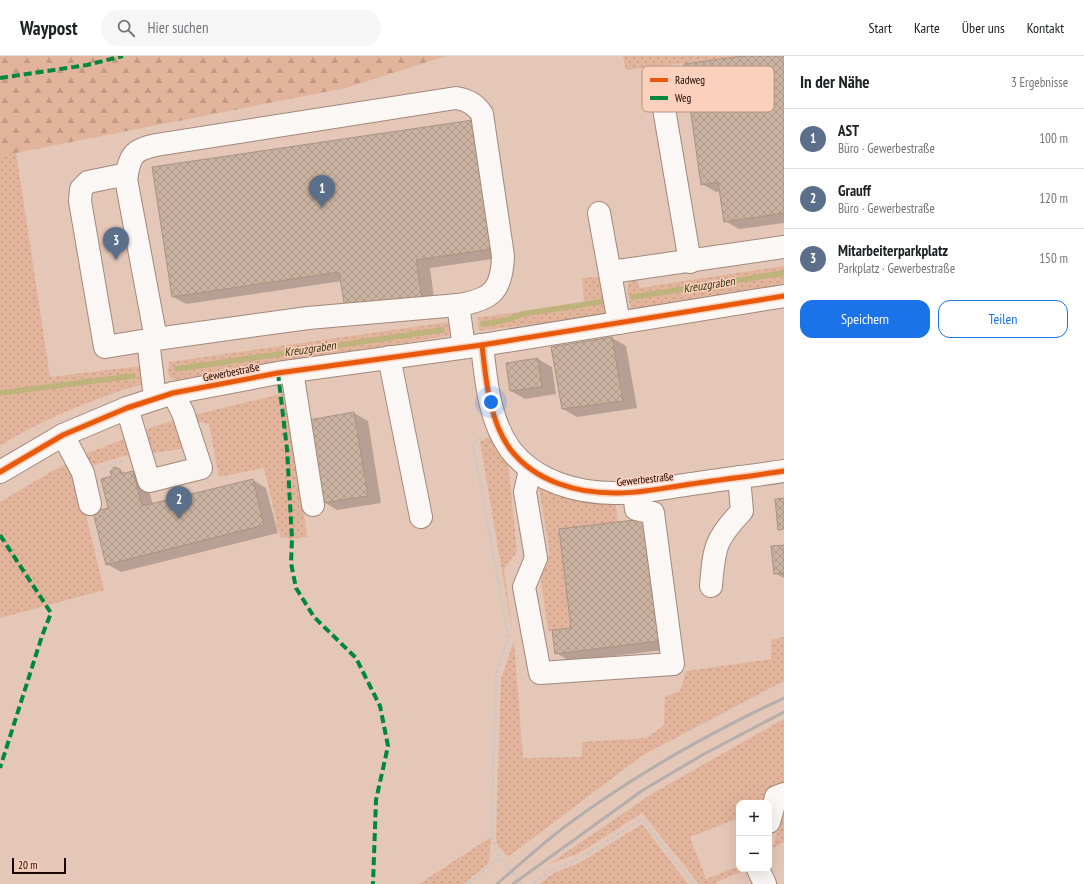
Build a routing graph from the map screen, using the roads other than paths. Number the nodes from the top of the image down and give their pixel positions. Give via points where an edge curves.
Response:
1 (665, 112) edge
2 (127, 174) junction
3 (599, 213) dead end
4 (784, 247) edge
5 (690, 262) junction
6 (611, 272) junction
7 (784, 296) edge
8 (458, 305) junction
9 (619, 323) junction
10 (152, 339) junction
11 (473, 346) junction
12 (389, 357) junction
13 (292, 371) junction
14 (164, 396) junction
15 (127, 408) junction
16 (63, 435) junction
17 (530, 470) junction
18 (784, 471) edge
19 (0, 472) edge
20 (739, 477) junction
21 (634, 492) junction
22 (90, 504) dead end
23 (313, 505) dead end
24 (421, 517) dead end
25 (711, 586) dead end
26 (784, 794) edge
27 (772, 811) edge
28 (759, 872) edge
29 (765, 884) edge

1 - 5 street
2 - 8 street via 133,154 144,147 456,98 466,100 476,105 482,114 503,256 502,269 491,295 477,302
2 - 10 street
2 - 10 street via 88,182 81,189 80,201 105,347
3 - 6 street
4 - 5 street
5 - 6 street
6 - 9 street
7 - 9 street, Gewerbestraße
8 - 10 street via 308,318
8 - 11 street
9 - 11 street, Gewerbestraße
10 - 14 street
11 - 12 street, Gewerbestraße
11 - 17 street, Gewerbestraße via 497,424 510,449
12 - 13 street, Gewerbestraße
12 - 24 street
13 - 14 street, Gewerbestraße
13 - 23 street
14 - 15 street, Gewerbestraße
14 - 15 street via 183,413 201,468 149,481
15 - 16 street, Gewerbestraße
16 - 19 street, Gewerbestraße
16 - 22 street via 83,473
17 - 21 street, Gewerbestraße via 560,485 586,492
17 - 21 street via 525,492 536,558 524,587 540,673 673,664 654,513 636,509
18 - 20 street, Gewerbestraße
20 - 21 street, Gewerbestraße
20 - 25 street via 742,511 724,530 714,552
26 - 27 street via 776,797
28 - 29 street

